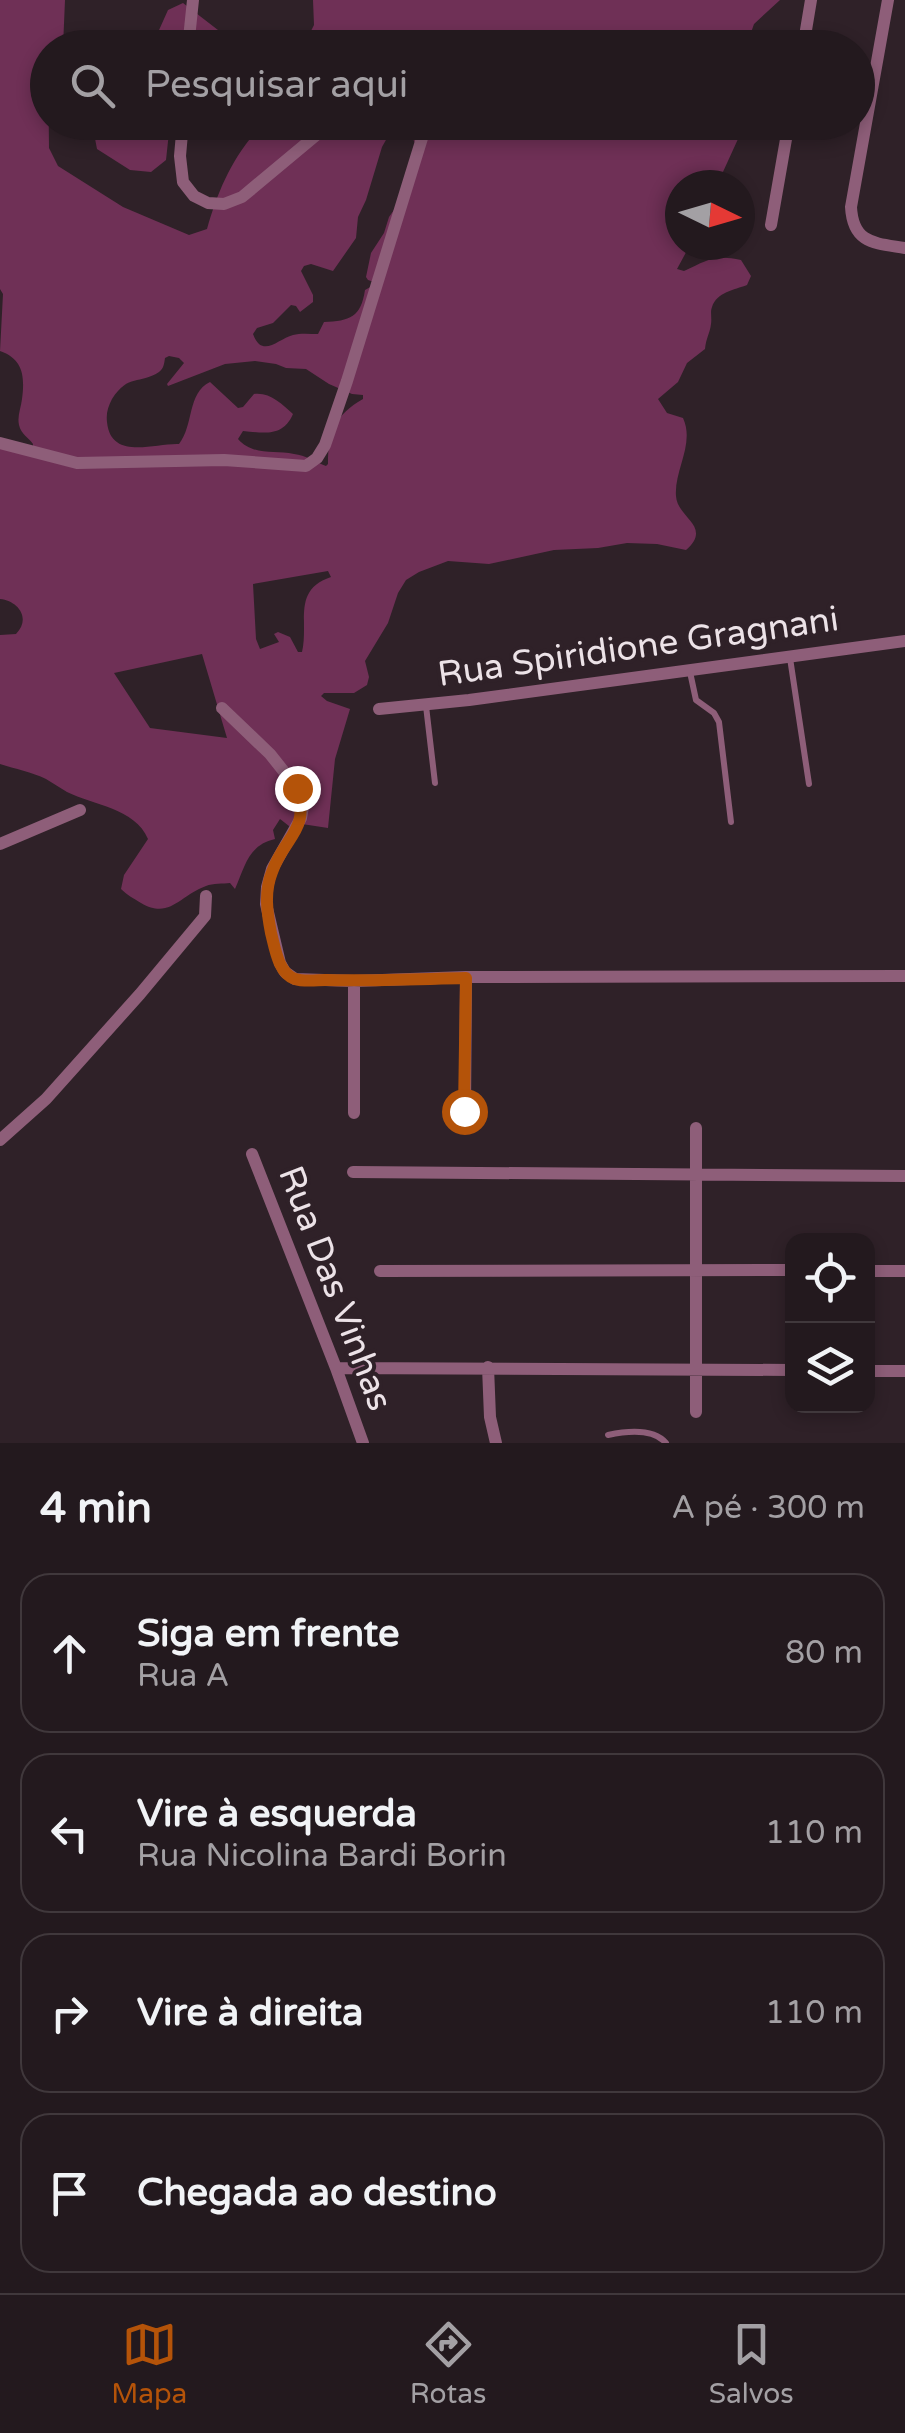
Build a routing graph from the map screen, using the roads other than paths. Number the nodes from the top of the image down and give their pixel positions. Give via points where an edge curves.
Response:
1 (193, 0) edge
2 (811, 0) edge
3 (888, 0) edge
4 (190, 30) edge
5 (805, 30) edge
6 (875, 71) edge
7 (181, 140) edge
8 (310, 140) edge
9 (422, 140) edge
10 (786, 140) edge
11 (862, 140) edge
12 (771, 225) dead end
13 (905, 248) edge
14 (0, 443) edge
15 (905, 641) edge
16 (790, 657) junction
17 (690, 670) junction
18 (426, 704) junction
19 (222, 708) dead end
20 (379, 709) dead end
21 (435, 784) dead end
22 (809, 784) dead end
23 (80, 810) dead end
24 (732, 822) dead end
25 (0, 844) edge
26 (206, 896) dead end
27 (905, 976) edge
28 (466, 978) junction
29 (354, 981) junction
30 (464, 1111) dead end
31 (354, 1113) dead end
32 (696, 1128) dead end
33 (0, 1140) edge
34 (252, 1154) dead end
35 (353, 1172) dead end
36 (696, 1175) junction
37 (905, 1176) edge
38 (696, 1269) junction
39 (785, 1270) edge
40 (875, 1270) edge
41 (380, 1271) dead end
42 (905, 1271) edge
43 (336, 1368) junction
44 (488, 1368) junction
45 (696, 1369) junction
46 (785, 1370) edge
47 (875, 1370) edge
48 (905, 1371) edge
49 (696, 1412) dead end
50 (608, 1435) dead end
51 (362, 1443) edge
52 (496, 1443) edge
53 (666, 1443) edge

1 - 4 street
2 - 5 street
3 - 6 street
7 - 8 street via 182,182 208,204 242,197
9 - 14 street via 331,430 306,466 77,463
10 - 12 street
11 - 13 street via 852,222 867,240
15 - 16 street, Rua Spiridione Gragnani
16 - 17 street, Rua Spiridione Gragnani
16 - 22 lane
17 - 18 street, Rua Spiridione Gragnani
17 - 24 lane via 696,700 719,722
18 - 20 street, Rua Spiridione Gragnani
18 - 21 lane
19 - 29 street via 270,754 297,788 302,807 267,887 280,964 296,979
23 - 25 street
26 - 33 street via 204,916 140,994
27 - 28 street
28 - 29 street
28 - 30 street
29 - 31 street
32 - 36 street
34 - 43 street, Rua Das Vinhas
35 - 36 street
36 - 37 street
36 - 38 street
38 - 39 street
38 - 41 street
38 - 45 street
40 - 42 street
43 - 44 street
43 - 51 street, Rua Das Vinhas
44 - 45 street
44 - 52 street
45 - 46 street
45 - 49 street
47 - 48 street
50 - 53 lane via 654,1434

